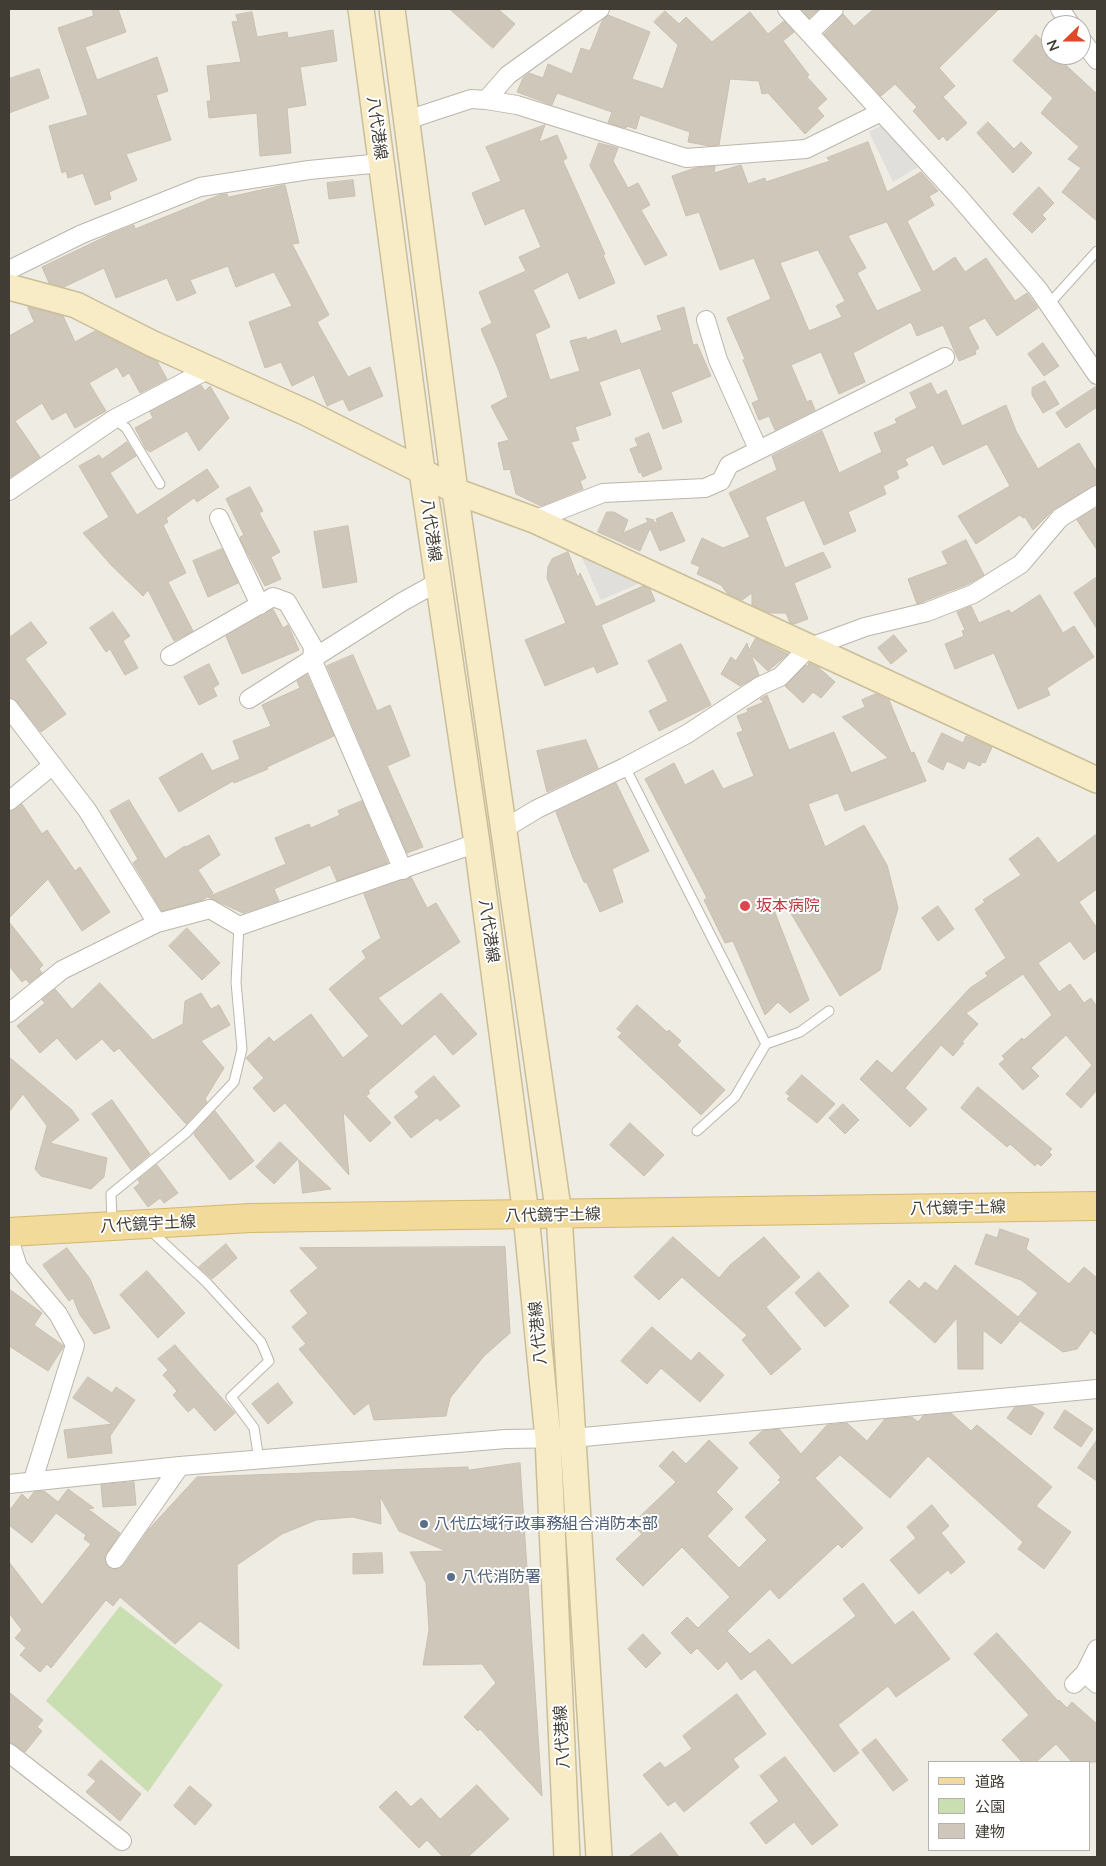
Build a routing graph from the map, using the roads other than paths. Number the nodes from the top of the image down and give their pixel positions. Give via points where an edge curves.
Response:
1 (361, 9) edge
2 (392, 9) edge
3 (600, 9) edge
4 (787, 9) edge
5 (834, 9) edge
6 (809, 33) junction
7 (486, 100) junction
8 (881, 112) junction
9 (407, 120) junction
10 (382, 163) junction
11 (1097, 251) edge
12 (9, 270) edge
13 (9, 287) edge
14 (1049, 304) junction
15 (706, 320) dead end
16 (944, 357) dead end
17 (209, 369) junction
18 (1097, 375) edge
19 (114, 419) junction
20 (758, 449) junction
21 (422, 471) junction
22 (160, 484) dead end
23 (9, 491) edge
24 (456, 491) junction
25 (1097, 495) edge
26 (218, 518) dead end
27 (534, 520) junction
28 (438, 582) junction
29 (260, 605) junction
30 (808, 648) junction
31 (170, 656) dead end
32 (312, 659) junction
33 (249, 699) dead end
34 (9, 708) edge
35 (53, 764) junction
36 (626, 767) junction
37 (1097, 780) edge
38 (9, 801) edge
39 (504, 829) junction
40 (476, 843) junction
41 (403, 870) junction
42 (156, 923) junction
43 (239, 926) junction
44 (829, 1012) dead end
45 (9, 1013) edge
46 (766, 1044) junction
47 (697, 1131) dead end
48 (1097, 1206) edge
49 (526, 1215) junction
50 (559, 1215) junction
51 (144, 1225) junction
52 (112, 1226) junction
53 (9, 1232) edge
54 (9, 1239) edge
55 (1097, 1389) edge
56 (548, 1438) junction
57 (573, 1438) junction
58 (259, 1460) junction
59 (180, 1466) junction
60 (33, 1480) junction
61 (9, 1485) edge
62 (115, 1559) dead end
63 (1097, 1649) edge
64 (1086, 1680) edge
65 (9, 1753) edge
66 (122, 1841) dead end
67 (567, 1857) edge
68 (600, 1857) edge

1 - 10 main road, 八代港線
2 - 9 main road, 八代港線
3 - 7 street via 508,75
4 - 6 street
5 - 6 street
6 - 8 street
7 - 8 street via 517,105 686,158 806,149
7 - 9 street via 471,99
8 - 14 street via 965,204
9 - 24 main road, 八代港線
10 - 12 street via 309,170 200,187 82,234
10 - 21 main road, 八代港線
11 - 14 lane
13 - 17 main road via 76,305
14 - 18 street
15 - 20 street via 718,360
16 - 20 street
17 - 19 street
17 - 21 main road via 307,413
19 - 22 lane via 126,428
19 - 23 street
20 - 27 street via 729,465 721,481 705,488 603,493
21 - 24 main road
21 - 28 main road, 八代港線
24 - 27 main road
24 - 39 main road, 八代港線
25 - 30 street via 1060,518 1021,564 973,594 927,612 865,627
26 - 29 street
27 - 30 main road
28 - 32 street
28 - 40 main road, 八代港線
29 - 31 street
29 - 32 street via 274,597 287,602 313,647
30 - 36 street via 780,677
30 - 37 main road
32 - 33 street
32 - 41 street
34 - 35 street
35 - 38 street
35 - 42 street via 88,810
36 - 39 street via 537,809
36 - 46 lane
39 - 50 main road, 八代港線
40 - 41 street
40 - 49 main road, 八代港線
41 - 43 street
42 - 43 street via 210,909
42 - 45 street via 62,970
43 - 52 lane via 236,982 242,1049 234,1082 186,1133 111,1194
44 - 46 lane via 800,1032
46 - 47 lane via 735,1097
48 - 50 main road, 八代鏡宇土線
49 - 50 main road, 八代鏡宇土線
49 - 51 main road, 八代鏡宇土線 via 251,1218
49 - 56 main road, 八代港線
50 - 57 main road, 八代港線
51 - 52 main road, 八代鏡宇土線
51 - 58 lane via 206,1282 261,1342 269,1361 231,1397 254,1428
52 - 53 main road, 八代鏡宇土線
54 - 60 street via 18,1267 58,1314 75,1345
55 - 57 street
56 - 57 street
56 - 58 street
56 - 67 main road, 八代港線
57 - 68 main road, 八代港線
58 - 59 street
59 - 60 street
59 - 62 street
60 - 61 street
63 - 64 street
65 - 66 street

